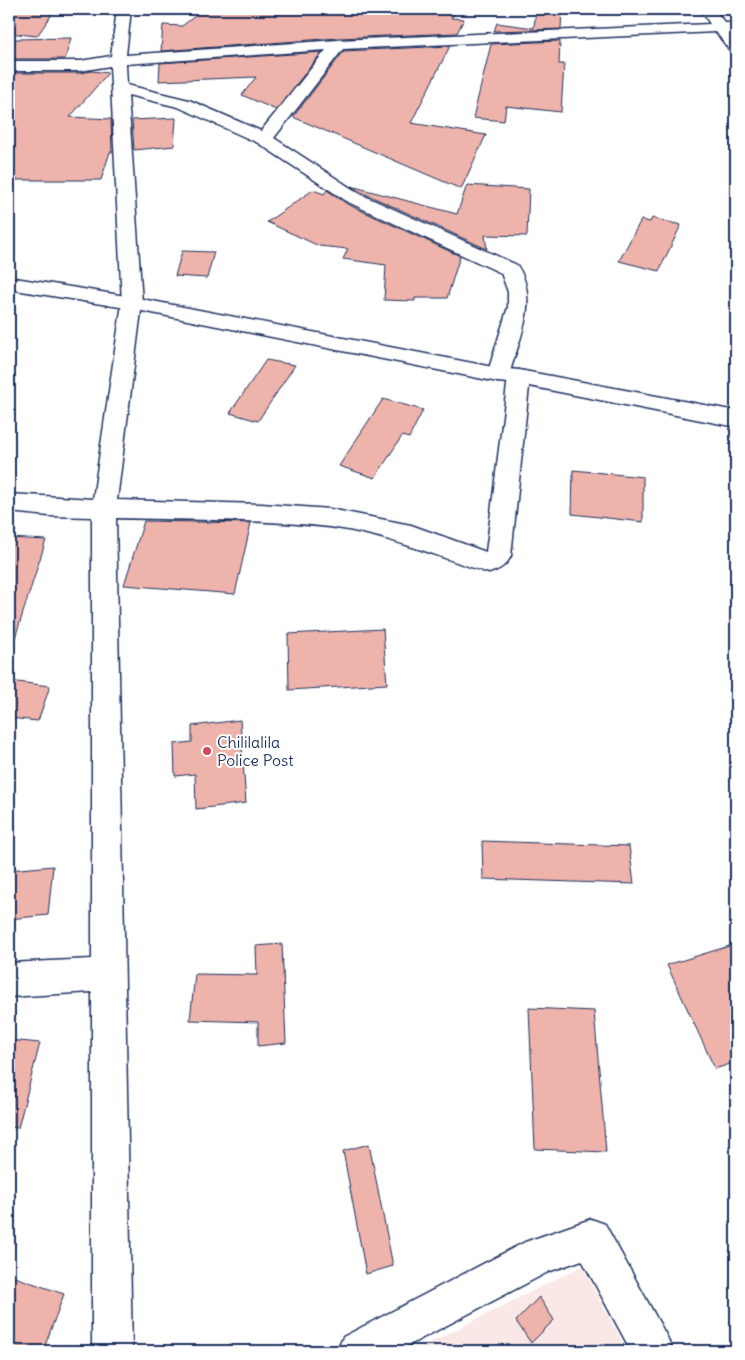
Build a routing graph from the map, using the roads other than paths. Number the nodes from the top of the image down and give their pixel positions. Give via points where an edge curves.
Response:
1 (124, 9) edge
2 (706, 9) edge
3 (736, 27) edge
4 (720, 28) junction
5 (338, 45) junction
6 (735, 46) edge
7 (118, 60) junction
8 (9, 66) edge
9 (119, 88) junction
10 (264, 139) junction
11 (9, 283) edge
12 (132, 303) junction
13 (508, 376) junction
14 (736, 419) edge
15 (9, 503) edge
16 (104, 509) junction
17 (108, 975) junction
18 (9, 980) edge
19 (112, 1351) edge
20 (357, 1351) edge
21 (653, 1351) edge

1 - 7 street
2 - 4 street
3 - 4 street
4 - 5 street
4 - 6 street
5 - 7 street
5 - 10 street
7 - 8 street via 80,66
7 - 9 street
9 - 10 street via 183,103
9 - 12 street
10 - 13 street via 354,198 510,269 518,292 518,308
11 - 12 street
12 - 13 street
12 - 16 street
13 - 14 street
13 - 16 street via 498,556 489,563 411,535 330,518
15 - 16 street
16 - 17 street
17 - 18 street
17 - 19 street
20 - 21 street via 539,1256 591,1238

